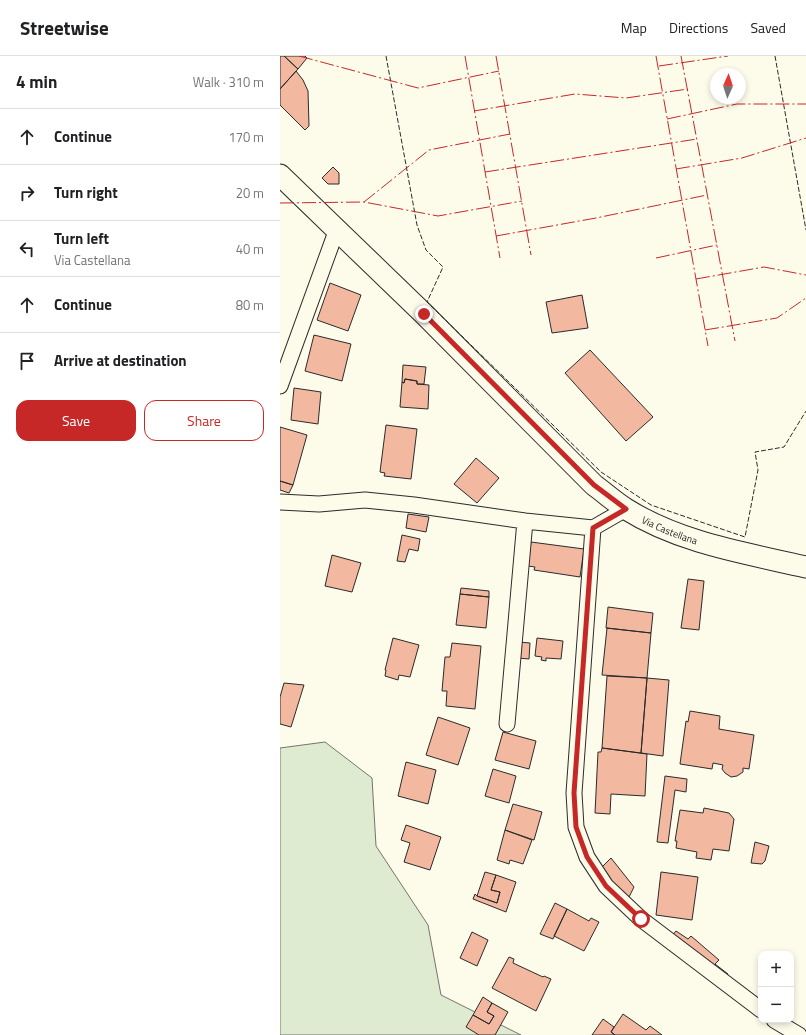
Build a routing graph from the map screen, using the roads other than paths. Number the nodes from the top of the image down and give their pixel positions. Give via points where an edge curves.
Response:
1 (280, 175) edge
2 (337, 229) junction
3 (280, 386) edge
4 (280, 502) edge
5 (626, 509) junction
6 (525, 521) junction
7 (593, 528) junction
8 (806, 567) edge
9 (507, 724) dead end
10 (758, 1008) edge
11 (779, 1023) edge
12 (798, 1035) edge

1 - 2 main road, Via Castellana
2 - 3 street
2 - 5 main road, Via Castellana via 594,485
4 - 6 street via 319,504 365,500
5 - 7 street
5 - 8 main road, Via Castellana via 706,544
6 - 7 street
6 - 9 street
7 - 10 street via 574,793 576,827 587,857 606,886 641,919
11 - 12 street

